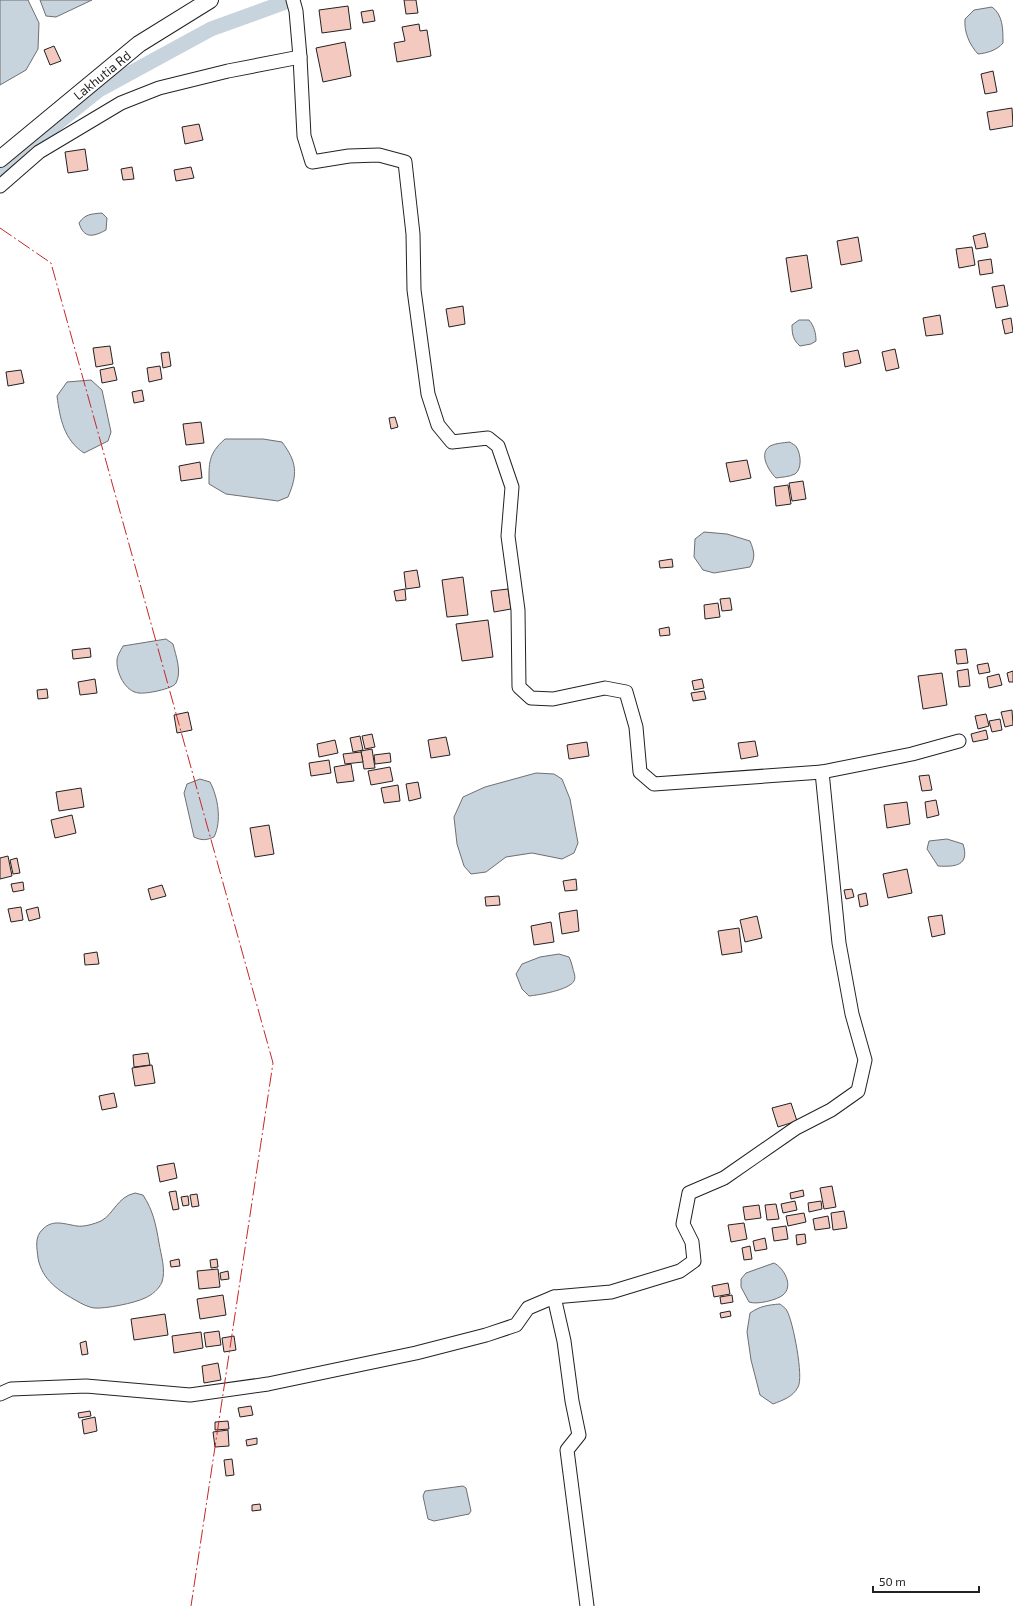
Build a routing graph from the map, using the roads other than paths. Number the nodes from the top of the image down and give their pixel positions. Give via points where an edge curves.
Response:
1 (210, 0) edge
2 (295, 6) edge
3 (300, 57) junction
4 (0, 159) edge
5 (0, 186) edge
6 (959, 741) dead end
7 (822, 772) junction
8 (554, 1297) junction
9 (0, 1394) edge
10 (587, 1606) edge

1 - 4 street, Lakhutia Rd via 139,44
2 - 3 street
3 - 5 street via 159,88 122,103 39,152
3 - 7 street via 304,136 312,162 349,156 379,155 404,162 413,234 414,290 428,394 438,424 452,442 488,438 498,446 512,487 508,536 518,610 519,686 531,698 553,700 605,688 626,692 636,727 640,772 654,784
6 - 7 street via 912,754
7 - 8 street via 839,943 852,1014 865,1060 858,1090 831,1110 796,1128 724,1178 688,1193 683,1224 692,1242 694,1261 680,1271 611,1292
8 - 9 street via 528,1308 516,1325 486,1335 416,1353 268,1384 190,1395 86,1386 11,1389
8 - 10 street via 579,1435 567,1450

